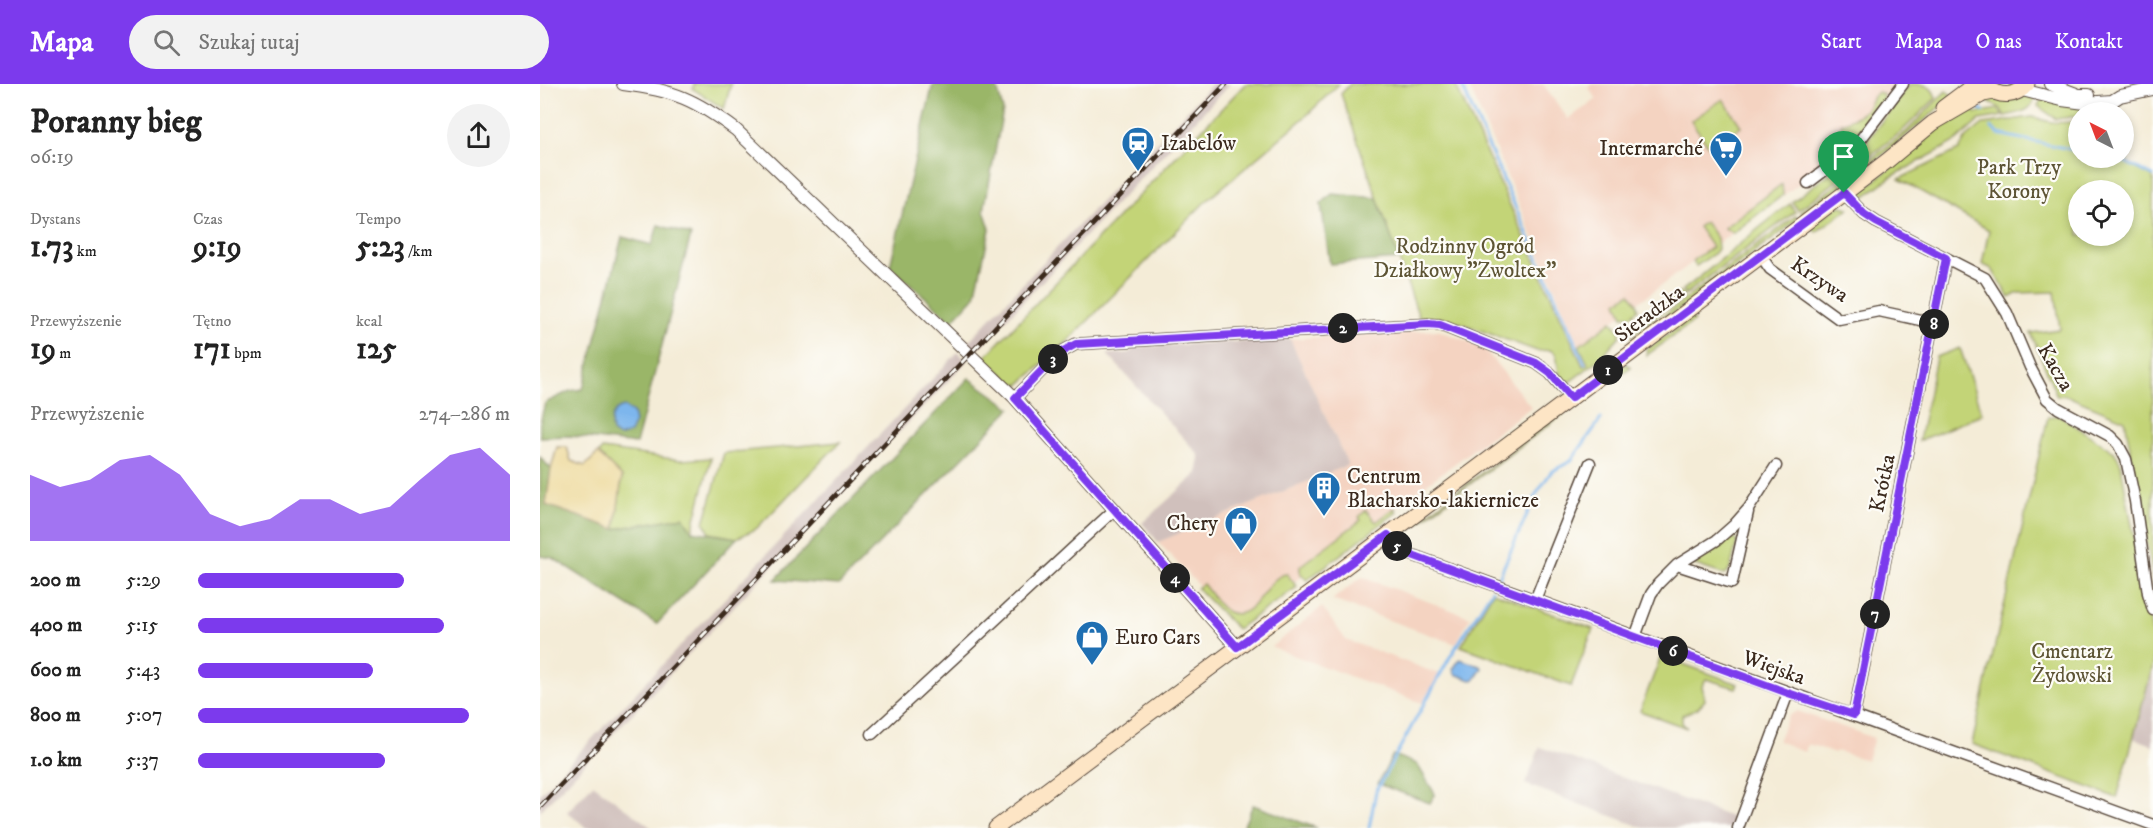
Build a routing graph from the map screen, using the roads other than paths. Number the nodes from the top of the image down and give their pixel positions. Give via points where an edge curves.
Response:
1 (623, 84) edge
2 (1903, 84) edge
3 (1975, 84) edge
4 (2050, 84) edge
5 (2024, 87) edge
6 (1990, 88) edge
7 (2153, 89) edge
8 (2120, 96) junction
9 (1933, 123) junction
10 (1808, 183) dead end
11 (1844, 193) junction
12 (1761, 256) junction
13 (1946, 258) junction
14 (1934, 323) junction
15 (1015, 398) junction
16 (1571, 398) junction
17 (1590, 463) dead end
18 (1776, 466) dead end
19 (1749, 508) junction
20 (1114, 510) junction
21 (1388, 535) junction
22 (1677, 565) junction
23 (1535, 600) junction
24 (2153, 610) edge
25 (1635, 637) junction
26 (1237, 647) junction
27 (1788, 693) junction
28 (1854, 715) junction
29 (872, 734) dead end
30 (2153, 825) edge
31 (996, 828) edge
32 (1738, 828) edge

1 - 15 street via 685,97 736,130
2 - 10 street via 1854,148
3 - 9 main road, Sieradzka via 1937,114
4 - 8 street via 2079,95
5 - 6 main road, Sieradzka via 2008,95
5 - 8 street via 2085,103 2112,101
6 - 9 main road, Sieradzka
7 - 8 street
9 - 11 main road, Sieradzka
11 - 12 main road, Sieradzka
11 - 13 street, Kacza via 1876,222
12 - 14 street, Krzywa via 1770,268 1839,319 1879,311
12 - 16 main road, Sieradzka
13 - 14 street, Krótka
13 - 24 street, Kacza via 1989,283 2047,399 2110,435 2118,444 2126,459 2135,501
14 - 28 street, Krótka
15 - 16 street via 1058,354 1076,344 1428,324 1440,325 1533,361 1550,373
15 - 20 street
16 - 21 main road, Sieradzka
17 - 23 street
18 - 19 street
19 - 22 street via 1717,540
19 - 22 street via 1732,583
20 - 26 street
20 - 29 street
21 - 23 street, Wiejska via 1404,552
21 - 26 main road, Sieradzka
22 - 25 street via 1651,594
23 - 25 street, Wiejska
25 - 27 street, Wiejska
26 - 31 main road, Sieradzka
27 - 28 street, Wiejska
27 - 32 street
28 - 30 street, Wiejska

